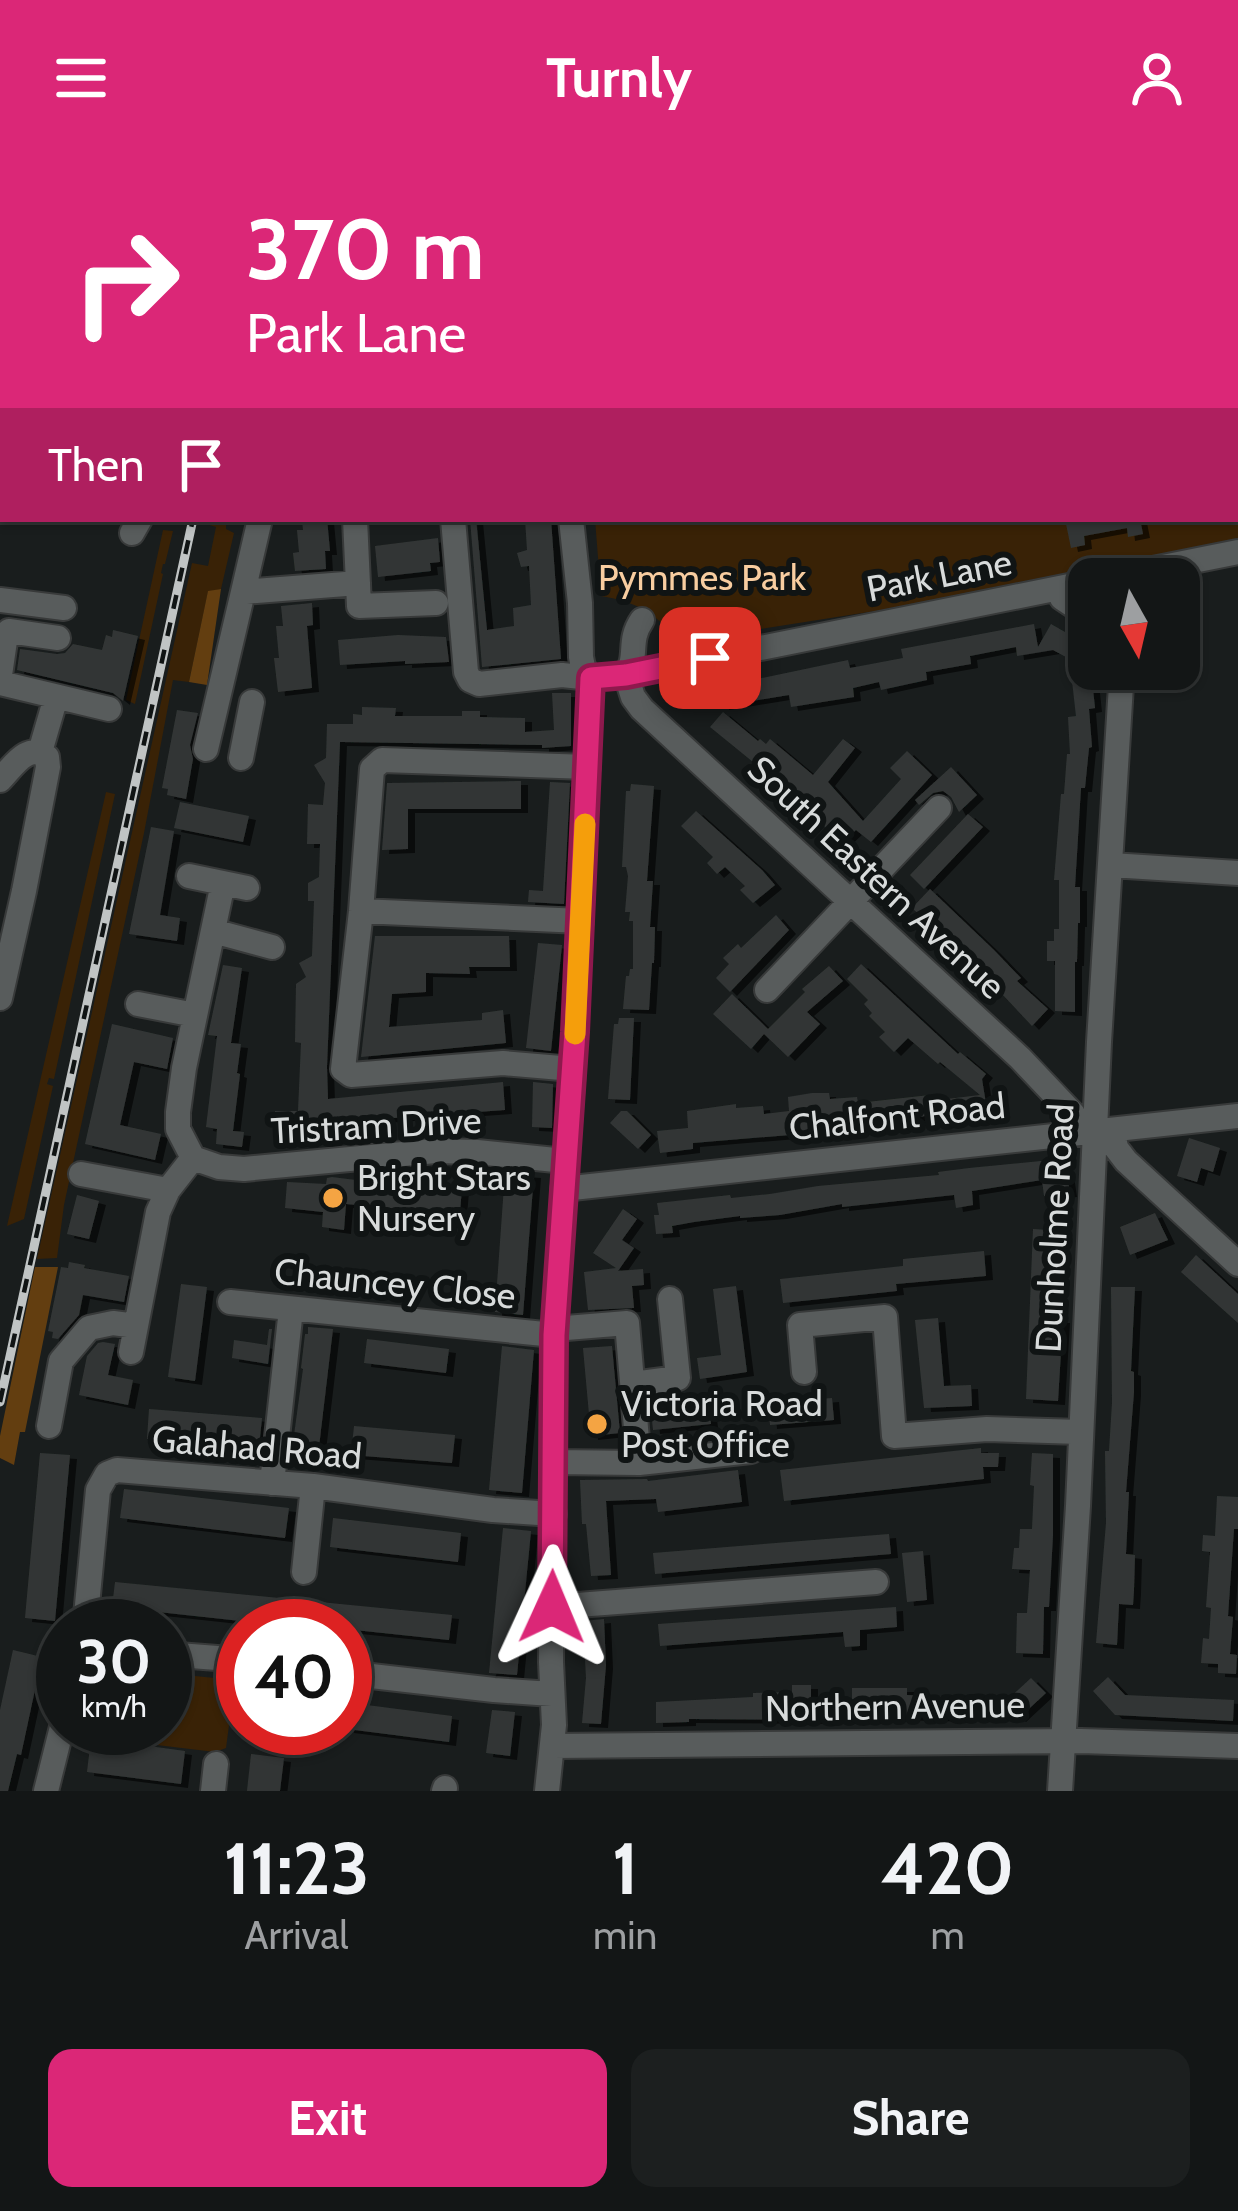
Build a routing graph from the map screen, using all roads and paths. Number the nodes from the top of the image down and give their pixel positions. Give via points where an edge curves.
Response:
1 (259, 522) edge
2 (355, 522) edge
3 (453, 522) edge
4 (571, 522) edge
5 (1238, 552) edge
6 (1200, 562) edge
7 (358, 584) junction
8 (1068, 586) edge
9 (1061, 588) junction
10 (243, 592) junction
11 (0, 600) edge
12 (1068, 602) edge
13 (436, 603) dead end
14 (642, 620) dead end
15 (626, 675) junction
16 (591, 678) junction
17 (0, 679) edge
18 (1121, 690) edge
19 (56, 697) junction
20 (252, 702) dead end
21 (109, 709) dead end
22 (40, 752) junction
23 (588, 767) junction
24 (0, 780) edge
25 (939, 808) dead end
26 (1112, 865) junction
27 (1238, 873) edge
28 (189, 876) dead end
29 (851, 901) junction
30 (361, 911) junction
31 (581, 921) junction
32 (212, 936) junction
33 (272, 947) dead end
34 (767, 990) dead end
35 (0, 998) edge
36 (138, 1004) dead end
37 (195, 1016) junction
38 (573, 1069) junction
39 (1238, 1116) edge
40 (1096, 1131) junction
41 (193, 1158) junction
42 (566, 1161) junction
43 (81, 1174) dead end
44 (563, 1189) junction
45 (168, 1190) junction
46 (1238, 1264) edge
47 (670, 1299) dead end
48 (230, 1302) dead end
49 (291, 1309) junction
50 (136, 1326) junction
51 (554, 1332) junction
52 (131, 1352) dead end
53 (804, 1372) dead end
54 (633, 1384) junction
55 (49, 1426) dead end
56 (1080, 1432) junction
57 (751, 1450) dead end
58 (554, 1462) junction
59 (639, 1463) junction
60 (272, 1483) junction
61 (313, 1486) junction
62 (554, 1514) junction
63 (304, 1572) dead end
64 (876, 1582) dead end
65 (88, 1599) edge
66 (552, 1607) junction
67 (372, 1676) edge
68 (552, 1694) junction
69 (1063, 1741) junction
70 (553, 1746) junction
71 (1238, 1746) edge
72 (55, 1755) edge
73 (215, 1764) dead end
74 (46, 1791) edge
75 (213, 1791) edge
76 (547, 1791) edge
77 (1060, 1791) edge

1 - 10 street
2 - 7 street
3 - 16 street, Park Lane via 470,680
4 - 16 street via 581,657
5 - 6 street
7 - 10 street
7 - 13 street via 359,606
8 - 9 street, Park Lane
9 - 12 street
9 - 15 street, Park Lane
10 - 20 street via 208,740 243,748
11 - 17 street via 55,607 50,636 6,634
14 - 15 street
15 - 16 street, Park Lane
15 - 29 street, South Eastern Avenue via 642,709
16 - 23 street
17 - 19 street
18 - 26 street, Dunholme Road
19 - 21 street
19 - 22 street
22 - 24 street via 23,756
22 - 35 street via 48,767
23 - 30 street via 375,764
23 - 31 street
25 - 29 street
26 - 27 street
26 - 40 street, Dunholme Road
28 - 32 street via 235,886
29 - 34 street
29 - 40 street, South Eastern Avenue
30 - 31 street
30 - 38 street via 345,1073 503,1064
31 - 38 street
32 - 33 street
32 - 37 street
36 - 37 street
37 - 41 street via 178,1112
38 - 42 street
39 - 40 street, Chalfont Road
40 - 44 street, Chalfont Road
40 - 46 street, South Eastern Avenue
40 - 56 street, Dunholme Road
41 - 42 street, Tristram Drive via 244,1169 435,1151
41 - 45 street
42 - 44 street
43 - 45 street
44 - 51 street
45 - 50 street
47 - 54 street via 679,1378
48 - 49 street, Chauncey Close
49 - 51 street, Chauncey Close
49 - 60 street
50 - 52 street
50 - 55 street via 89,1328 61,1360
51 - 54 street, Chauncey Close via 627,1323
51 - 58 street
53 - 56 street via 800,1325 885,1317 894,1436
54 - 59 street
56 - 69 street, Dunholme Road
57 - 59 street
58 - 59 street
58 - 62 street
60 - 61 street, Galahad Road
60 - 65 street, Galahad Road via 107,1474 98,1490
61 - 62 street, Galahad Road
61 - 63 street
62 - 66 street
64 - 66 street
66 - 68 street
67 - 68 street
68 - 70 street
69 - 70 street, Northern Avenue
69 - 71 street, Northern Avenue
69 - 77 street, Dunholme Road
70 - 76 street
72 - 74 street
73 - 75 street

